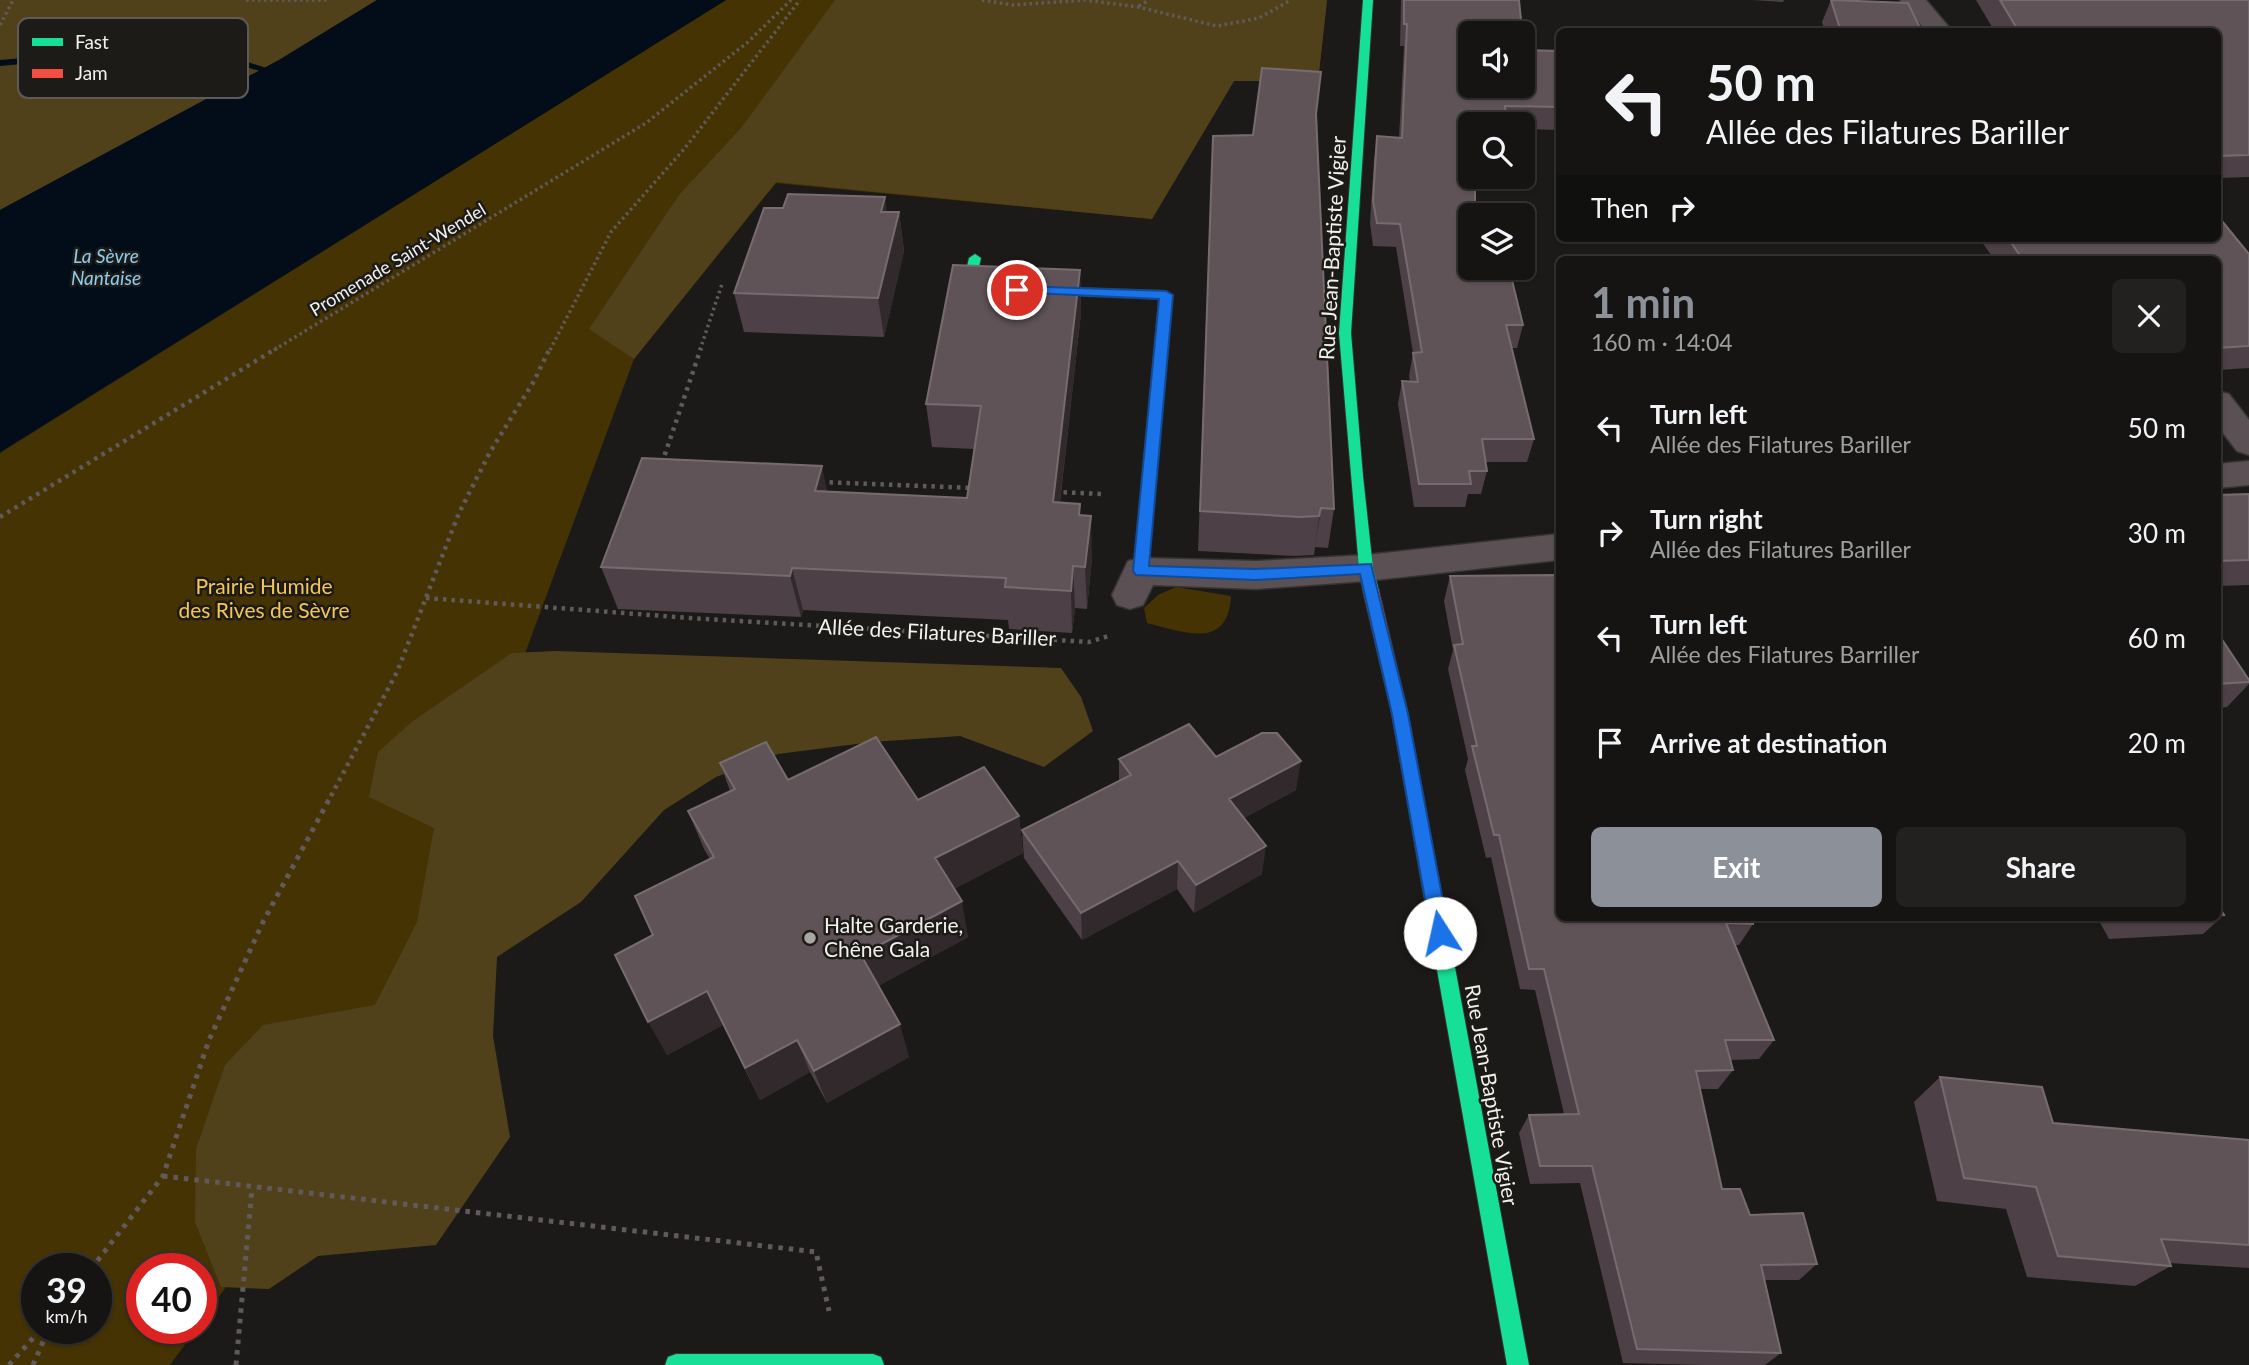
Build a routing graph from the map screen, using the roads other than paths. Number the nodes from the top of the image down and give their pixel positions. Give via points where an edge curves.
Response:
1 (1368, 0) edge
2 (1912, 0) edge
3 (1937, 28) edge
4 (975, 258) dead end
5 (2221, 407) edge
6 (2249, 443) edge
7 (2249, 473) edge
8 (2221, 476) edge
9 (1556, 547) edge
10 (1366, 568) junction
11 (1135, 583) joint
12 (840, 1364) edge
13 (676, 1365) edge
14 (873, 1365) edge
15 (1518, 1365) edge

1 - 10 street, Rue Jean-Baptiste Vigier via 1345,333
2 - 3 street
4 - 11 street via 968,288 1166,295 1149,496
5 - 6 street
7 - 8 street
9 - 10 street
10 - 11 street
10 - 15 street, Rue Jean-Baptiste Vigier via 1400,714
12 - 13 street
12 - 14 street

